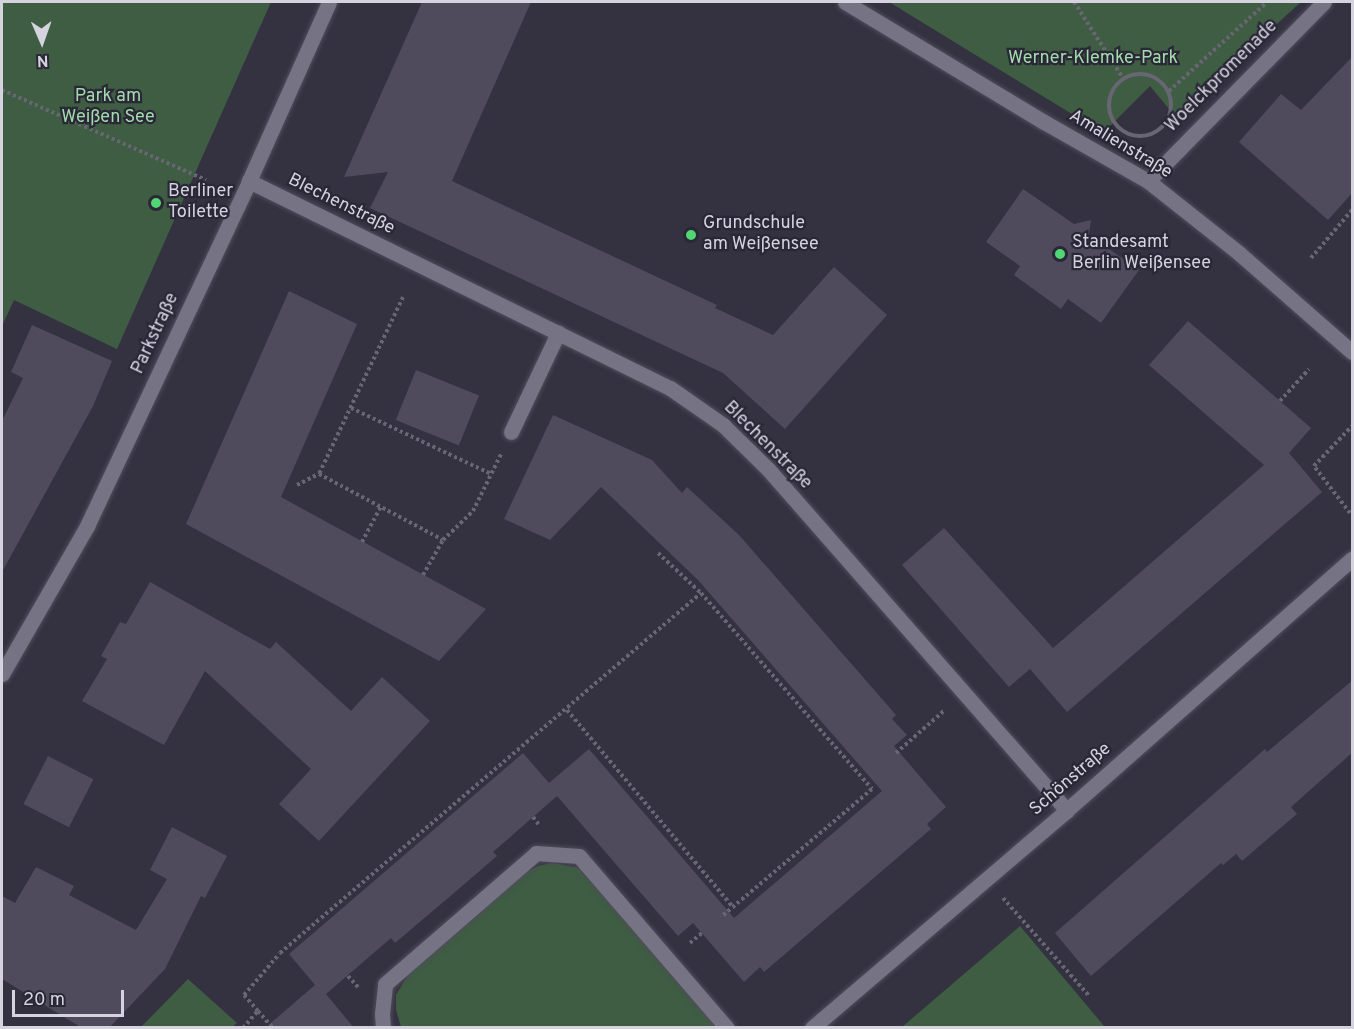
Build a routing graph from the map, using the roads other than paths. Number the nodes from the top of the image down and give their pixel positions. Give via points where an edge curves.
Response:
1 (329, 2) edge
2 (845, 2) edge
3 (1324, 2) edge
4 (249, 181) junction
5 (1148, 181) junction
6 (558, 333) junction
7 (1353, 352) edge
8 (511, 432) road end
9 (1353, 559) edge
10 (2, 674) edge
11 (1067, 810) junction
12 (383, 1028) edge
13 (727, 1028) edge
14 (812, 1028) edge

1 - 4 street, Parkstraße
2 - 5 street, Amalienstraße
3 - 5 street, Woelckpromenade
4 - 6 street, Blechenstraße
4 - 10 street, Parkstraße via 87,526
5 - 7 street, Amalienstraße
6 - 8 street
6 - 11 street, Blechenstraße via 670,388 723,425 768,469
9 - 11 street, Schönstraße
11 - 14 street, Schönstraße
12 - 13 street via 385,984 536,853 579,856

